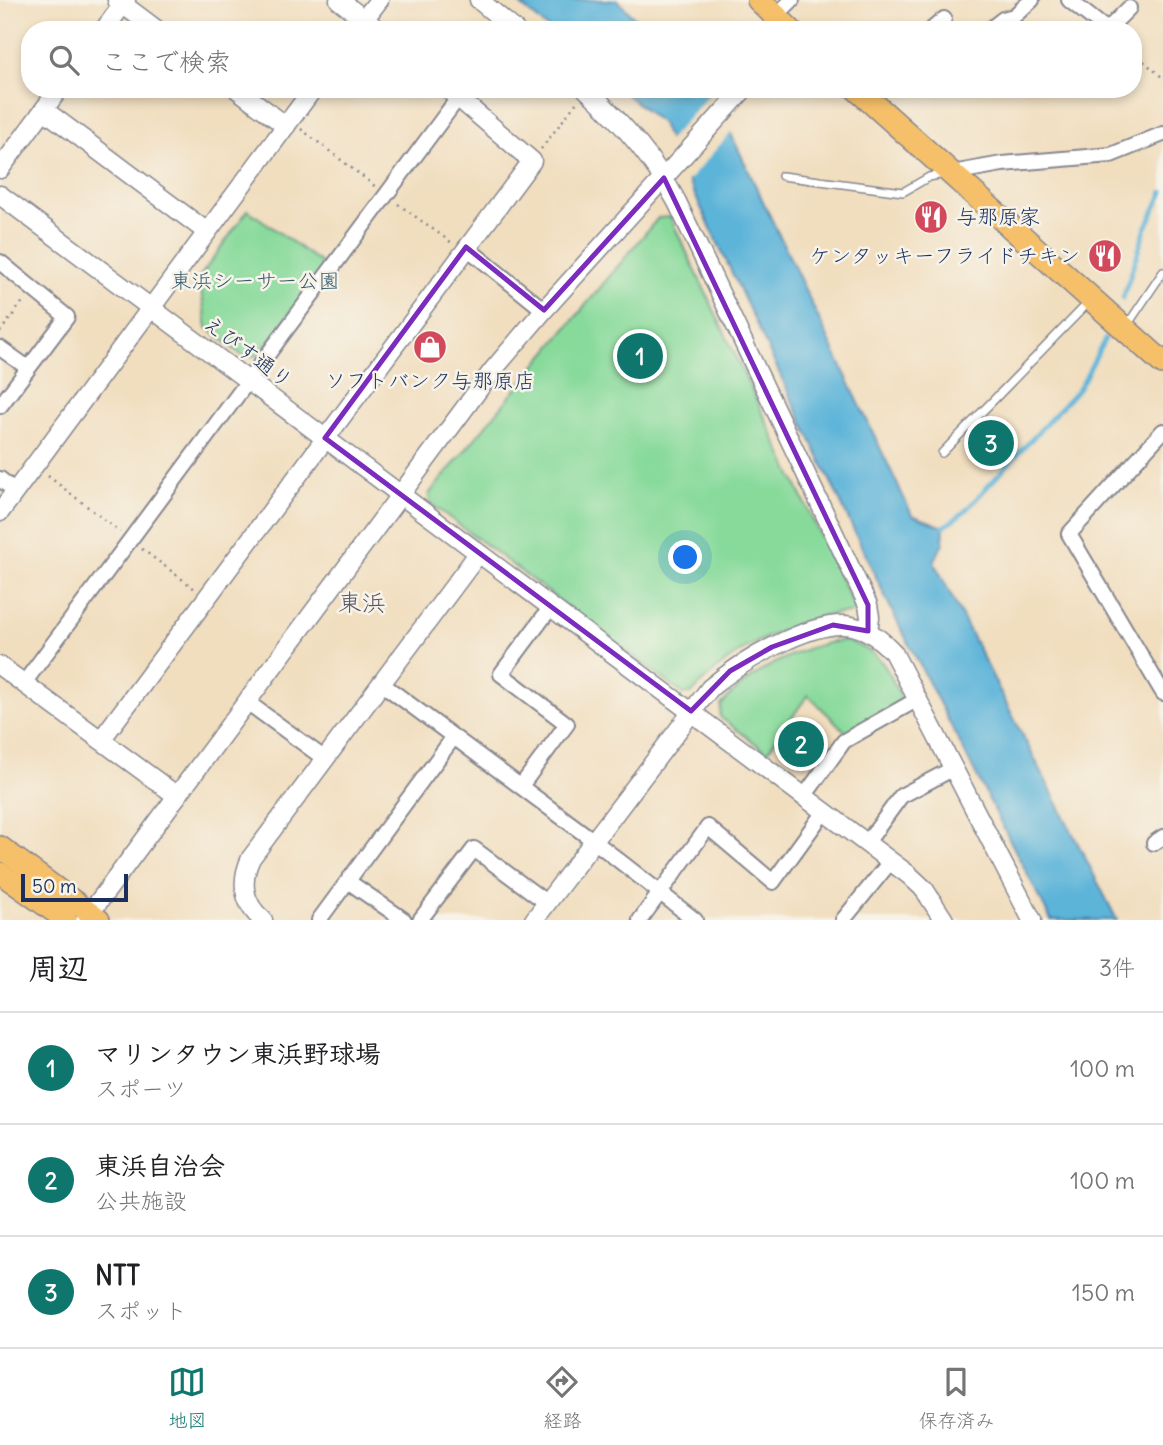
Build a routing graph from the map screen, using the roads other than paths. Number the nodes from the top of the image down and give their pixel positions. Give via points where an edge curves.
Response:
1 (339, 0) edge
2 (379, 0) edge
3 (480, 0) edge
4 (759, 0) edge
5 (792, 0) edge
6 (1032, 0) edge
7 (1069, 0) edge
8 (122, 1) edge
9 (1129, 8) dead end
10 (944, 19) dead end
11 (110, 21) edge
12 (146, 21) edge
13 (361, 21) edge
14 (368, 21) edge
15 (504, 21) edge
16 (781, 21) edge
17 (784, 21) edge
18 (942, 21) edge
19 (1000, 21) edge
20 (1096, 21) edge
21 (1116, 21) edge
22 (53, 98) edge
23 (249, 98) edge
24 (306, 98) edge
25 (449, 98) edge
26 (459, 98) edge
27 (589, 98) edge
28 (736, 98) edge
29 (867, 98) edge
30 (44, 110) junction
31 (286, 126) junction
32 (1163, 134) edge
33 (0, 169) edge
34 (952, 173) junction
35 (782, 176) dead end
36 (664, 178) junction
37 (0, 195) edge
38 (207, 232) junction
39 (466, 247) junction
40 (0, 262) edge
41 (1163, 272) edge
42 (1092, 299) junction
43 (150, 309) junction
44 (544, 310) junction
45 (1125, 328) junction
46 (0, 348) edge
47 (1163, 363) edge
48 (28, 368) junction
49 (248, 380) junction
50 (0, 406) edge
51 (1163, 432) edge
52 (325, 438) junction
53 (942, 453) dead end
54 (0, 480) edge
55 (15, 491) junction
56 (401, 495) junction
57 (0, 512) edge
58 (478, 554) junction
59 (551, 607) junction
60 (868, 631) junction
61 (0, 666) edge
62 (24, 683) junction
63 (381, 683) junction
64 (1163, 693) edge
65 (918, 699) junction
66 (247, 702) junction
67 (691, 711) junction
68 (453, 738) junction
69 (101, 740) junction
70 (325, 759) junction
71 (954, 768) junction
72 (521, 786) junction
73 (177, 796) junction
74 (803, 798) junction
75 (823, 813) junction
76 (594, 841) junction
77 (866, 844) junction
78 (0, 847) edge
79 (890, 862) junction
80 (0, 873) edge
81 (349, 882) junction
82 (660, 893) junction
83 (547, 903) junction
84 (92, 918) edge
85 (66, 920) edge
86 (263, 920) edge
87 (319, 920) edge
88 (404, 920) edge
89 (420, 920) edge
90 (534, 920) edge
91 (640, 920) edge
92 (695, 920) edge
93 (843, 920) edge
94 (944, 920) edge
95 (1032, 920) edge

1 - 13 street
2 - 14 street
3 - 15 street
4 - 16 highway
5 - 17 street
6 - 19 street
7 - 20 street
8 - 11 street
8 - 12 street
9 - 21 street
10 - 18 street
22 - 30 street
23 - 31 street
24 - 31 street
25 - 49 street
26 - 39 street via 532,161
27 - 36 street via 613,114
28 - 36 street
29 - 34 highway
30 - 33 street
30 - 38 street
31 - 38 street
32 - 34 street via 1111,155
34 - 35 lane via 929,177 903,192
34 - 42 highway
36 - 44 street
36 - 60 street via 868,605
37 - 43 street, えびす通り
38 - 43 street
39 - 44 street
39 - 52 street
40 - 48 street via 67,317
41 - 45 lane
42 - 45 highway
42 - 53 lane
43 - 49 street, えびす通り
43 - 55 street
44 - 56 street via 473,396
45 - 47 highway
46 - 48 street
48 - 50 street
49 - 52 street, えびす通り
49 - 62 street
51 - 64 street via 1069,534
52 - 56 street, えびす通り
52 - 69 street
54 - 55 street
55 - 57 street
56 - 58 street, えびす通り
56 - 66 street
58 - 59 street, えびす通り
58 - 63 street
59 - 67 street, えびす通り
59 - 72 street via 501,674 566,724
60 - 65 street via 893,652
60 - 67 street via 833,625 772,647 730,671
61 - 62 street
62 - 69 street
63 - 68 street
63 - 70 street
65 - 71 street
65 - 74 street via 844,741
66 - 70 street
66 - 73 street
67 - 74 street, えびす通り
67 - 76 street
68 - 72 street
68 - 81 street
69 - 73 street
70 - 86 street via 246,869 248,904
71 - 77 street via 901,796
71 - 95 street
72 - 76 street
73 - 84 street
74 - 75 street, えびす通り
75 - 77 street, えびす通り
75 - 82 street via 773,882 708,827
76 - 82 street
76 - 83 street
77 - 79 street, えびす通り
78 - 84 main road
79 - 93 street
79 - 94 street, えびす通り via 924,889
80 - 85 main road
81 - 87 street
81 - 88 street
82 - 91 street
82 - 92 street
83 - 89 street via 474,849
83 - 90 street

